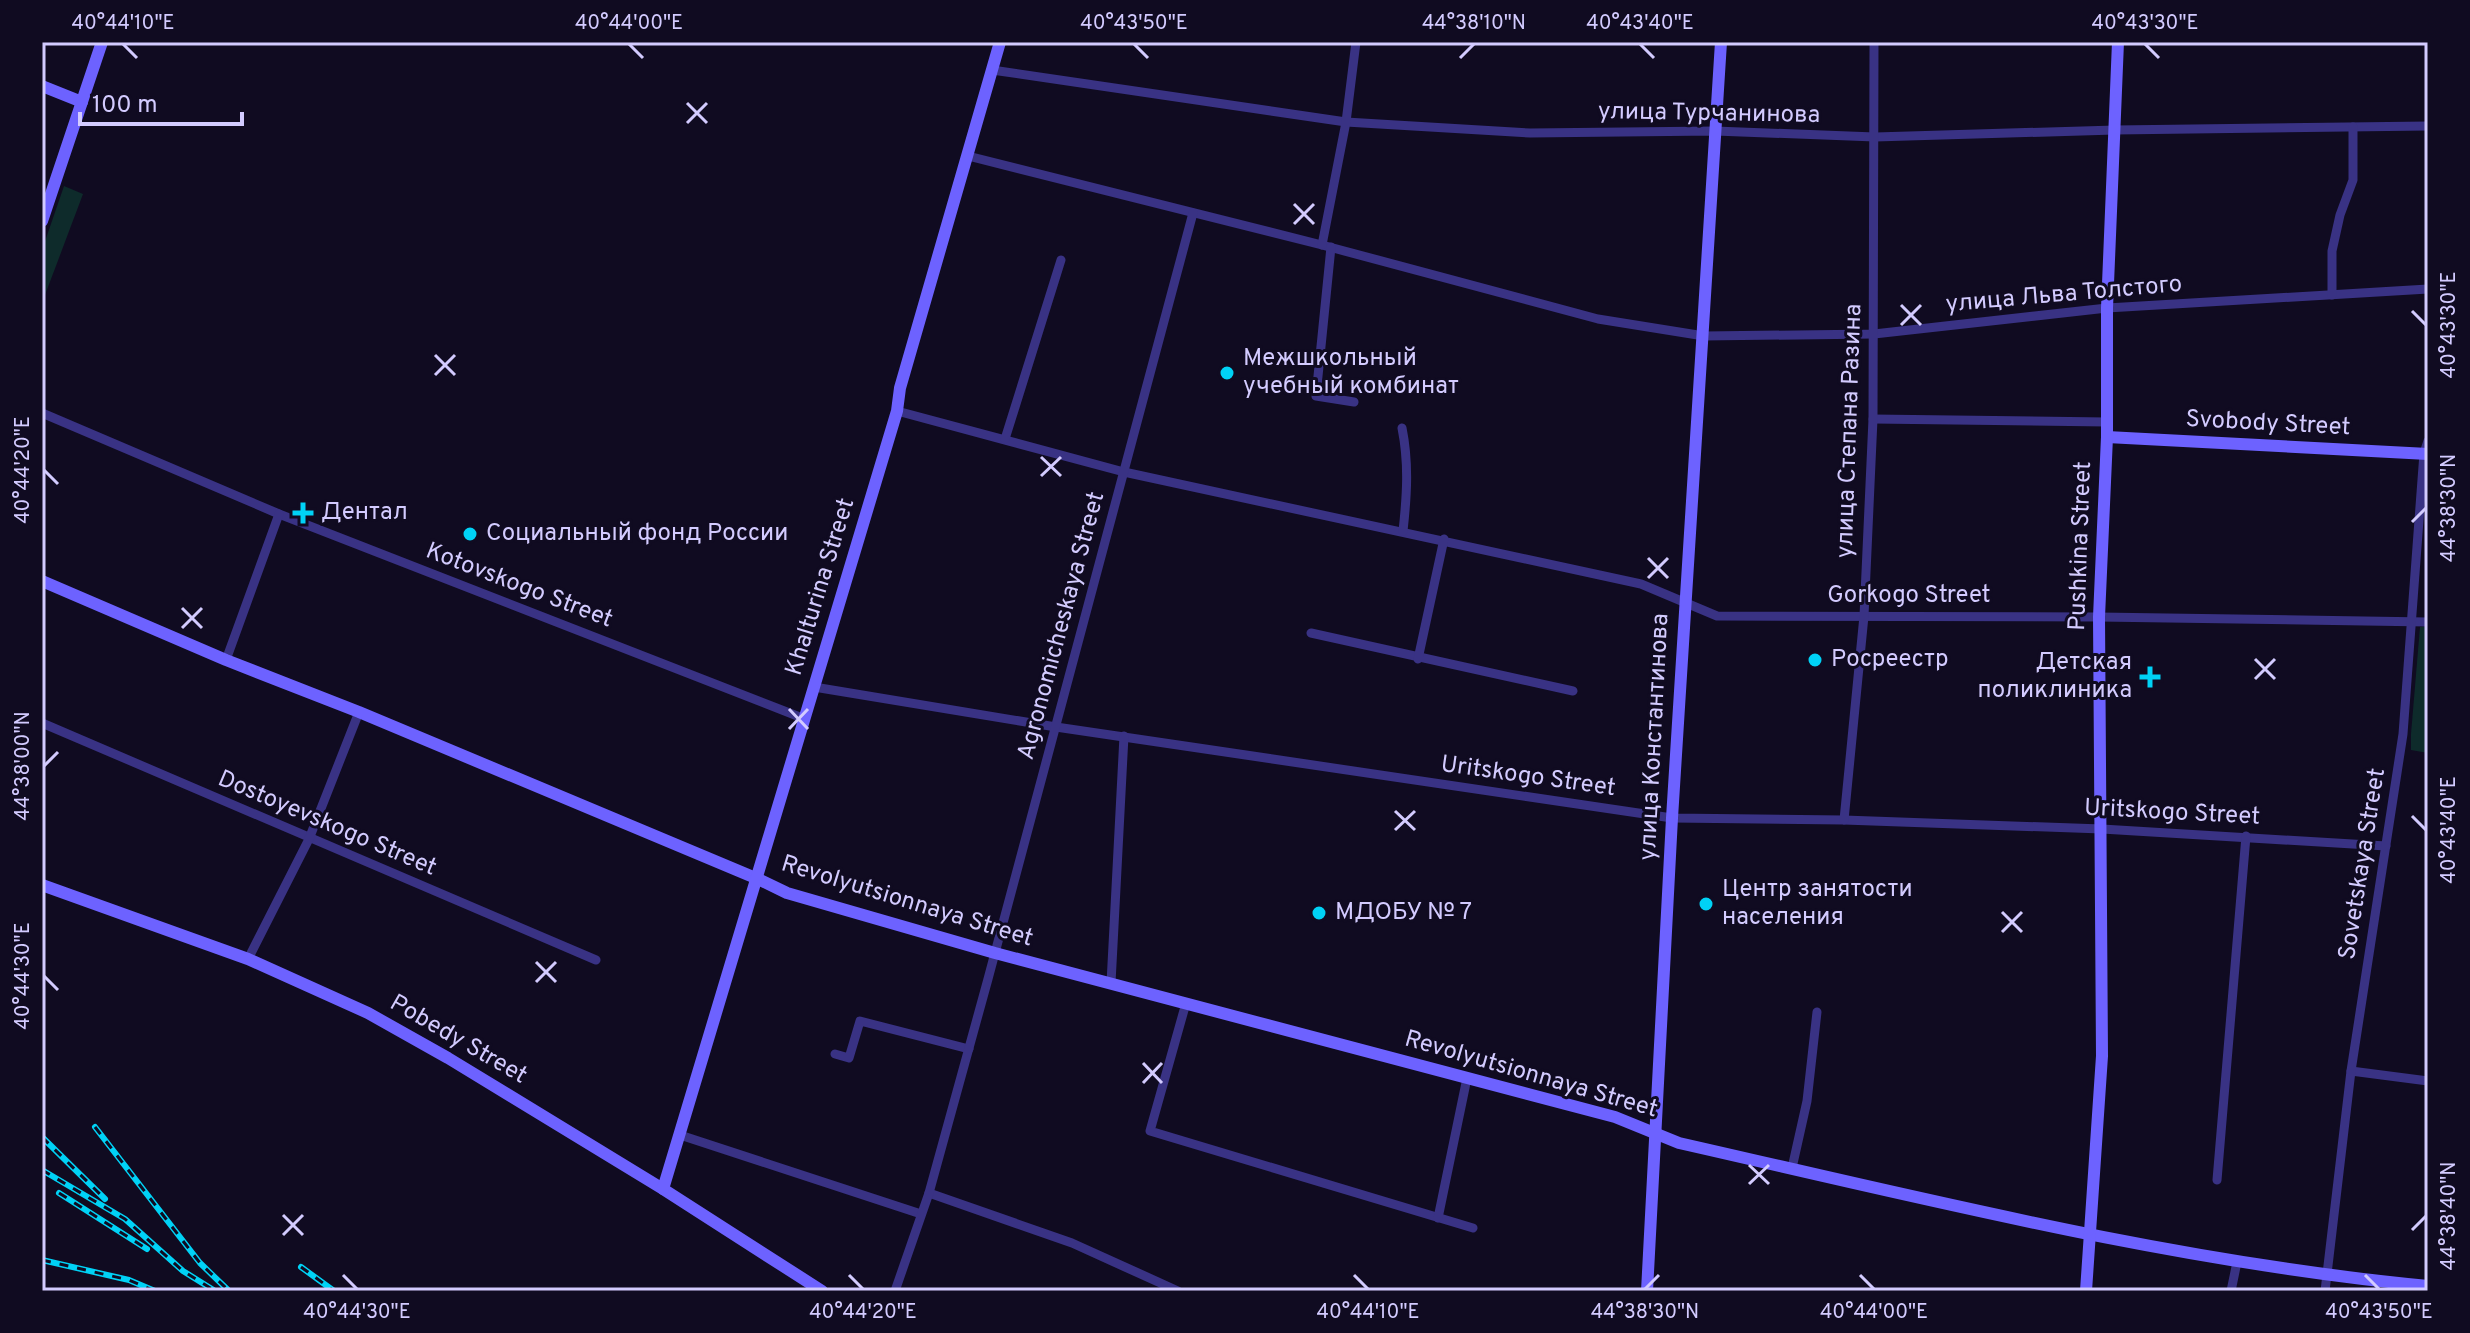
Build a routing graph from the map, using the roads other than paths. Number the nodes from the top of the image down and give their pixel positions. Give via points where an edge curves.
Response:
1 (102, 42) edge
2 (1000, 42) edge
3 (1356, 42) edge
4 (1721, 42) edge
5 (1874, 42) edge
6 (2118, 42) edge
7 (992, 70) junction
8 (42, 86) edge
9 (82, 102) junction
10 (1346, 122) junction
11 (2428, 126) edge
12 (2353, 127) junction
13 (2115, 130) junction
14 (1715, 131) junction
15 (1875, 137) junction
16 (968, 156) junction
17 (1193, 213) junction
18 (42, 221) edge
19 (1326, 246) junction
20 (1061, 260) dead end
21 (2428, 289) edge
22 (2332, 295) junction
23 (2107, 308) junction
24 (1874, 334) junction
25 (1704, 336) junction
26 (1354, 402) dead end
27 (897, 411) junction
28 (42, 413) edge
29 (1873, 419) junction
30 (2107, 422) junction
31 (1402, 428) dead end
32 (2107, 437) junction
33 (1005, 439) junction
34 (2427, 449) edge
35 (1124, 472) junction
36 (279, 514) junction
37 (1403, 531) junction
38 (1444, 539) junction
39 (42, 581) edge
40 (1685, 600) junction
41 (1864, 616) junction
42 (2099, 617) junction
43 (2413, 622) junction
44 (2428, 622) edge
45 (1311, 633) dead end
46 (1418, 659) junction
47 (226, 660) junction
48 (814, 687) junction
49 (1573, 691) dead end
50 (359, 712) junction
51 (805, 719) junction
52 (42, 723) edge
53 (1056, 727) junction
54 (1124, 736) junction
55 (1672, 818) junction
56 (1844, 820) junction
57 (2102, 829) junction
58 (2246, 836) junction
59 (309, 839) junction
60 (2386, 846) junction
61 (758, 879) junction
62 (42, 885) edge
63 (995, 953) junction
64 (248, 959) junction
65 (596, 960) dead end
66 (1111, 983) junction
67 (1186, 1003) junction
68 (1817, 1012) dead end
69 (969, 1049) junction
70 (835, 1054) dead end
71 (2351, 1071) junction
72 (1467, 1078) junction
73 (2428, 1081) edge
74 (1654, 1132) junction
75 (680, 1135) junction
76 (1792, 1168) junction
77 (2217, 1180) dead end
78 (663, 1189) junction
79 (929, 1193) junction
80 (921, 1214) junction
81 (1438, 1218) junction
82 (1473, 1228) dead end
83 (2090, 1235) junction
84 (2237, 1262) junction
85 (2326, 1276) junction
86 (2428, 1286) edge
87 (822, 1291) edge
88 (895, 1291) edge
89 (1178, 1291) edge
90 (1647, 1291) edge
91 (2086, 1291) edge
92 (2231, 1291) edge
93 (2325, 1291) edge

1 - 9 street
2 - 7 street, Khalturina Street
3 - 10 street
4 - 14 street, улица Константинова
5 - 15 street, улица Степана Разина
6 - 13 street, Pushkina Street
7 - 10 street, улица Турчанинова
7 - 16 street, Khalturina Street
8 - 9 street
9 - 18 street
10 - 14 street, улица Турчанинова via 1530,133
10 - 19 street
11 - 12 street, улица Турчанинова
12 - 13 street, улица Турчанинова
12 - 22 street via 2353,180 2332,251
13 - 15 street, улица Турчанинова
13 - 23 street, Pushkina Street
14 - 15 street, улица Турчанинова
14 - 25 street, улица Константинова
15 - 24 street, улица Степана Разина
16 - 17 street, улица Льва Толстого
16 - 27 street, Khalturina Street
17 - 19 street, улица Льва Толстого
17 - 35 street, Agronomicheskaya Street
19 - 25 street, улица Льва Толстого via 1598,319
19 - 26 street via 1316,396
20 - 33 street
21 - 22 street, улица Льва Толстого
22 - 23 street, улица Льва Толстого
23 - 24 street, улица Льва Толстого
23 - 30 street, Pushkina Street
24 - 25 street, улица Льва Толстого
24 - 29 street, улица Степана Разина
25 - 40 street, улица Константинова
27 - 33 street, Gorkogo Street
27 - 48 street, Khalturina Street
28 - 36 street, Kotovskogo Street
29 - 30 street
29 - 41 street, улица Степана Разина
30 - 32 street, Pushkina Street
31 - 37 street via 1408,489
32 - 34 street, Svobody Street
32 - 42 street, Pushkina Street
33 - 35 street, Gorkogo Street
34 - 43 street, Sovetskaya Street
35 - 37 street, Gorkogo Street
35 - 53 street, Agronomicheskaya Street
36 - 47 street
36 - 51 street, Kotovskogo Street
37 - 38 street, Gorkogo Street
38 - 40 street, Gorkogo Street via 1641,584
38 - 46 street
39 - 47 street, Revolyutsionnaya Street
40 - 41 street, Gorkogo Street via 1717,616
40 - 55 street, улица Константинова
41 - 42 street, Gorkogo Street
41 - 56 street, улица Степана Разина
42 - 43 street, Gorkogo Street
42 - 57 street, Pushkina Street
43 - 44 street, Gorkogo Street
43 - 60 street, Sovetskaya Street
45 - 46 street
46 - 49 street
47 - 50 street, Revolyutsionnaya Street
48 - 51 street, Khalturina Street
48 - 53 street, Uritskogo Street
50 - 59 street
50 - 61 street, Revolyutsionnaya Street
51 - 61 street, Khalturina Street
52 - 59 street, Dostoyevskogo Street
53 - 54 street, Uritskogo Street
53 - 63 street, Agronomicheskaya Street
54 - 55 street, Uritskogo Street
54 - 66 street
55 - 56 street, Uritskogo Street
55 - 74 street, улица Константинова
56 - 57 street, Uritskogo Street
57 - 58 street, Uritskogo Street
57 - 83 street, Pushkina Street via 2102,1056
58 - 60 street, Uritskogo Street
58 - 77 street
59 - 64 street
59 - 65 street, Dostoyevskogo Street
60 - 71 street, Sovetskaya Street
61 - 63 street, Revolyutsionnaya Street via 787,893
61 - 75 street, Khalturina Street
62 - 64 street, Pobedy Street
63 - 66 street, Revolyutsionnaya Street
63 - 69 street, Agronomicheskaya Street
64 - 78 street, Pobedy Street via 368,1013
66 - 67 street, Revolyutsionnaya Street
67 - 72 street, Revolyutsionnaya Street
67 - 81 street via 1150,1131
68 - 76 street via 1807,1101
69 - 70 street via 860,1021 849,1058
69 - 79 street, Agronomicheskaya Street
71 - 73 street
71 - 85 street, Sovetskaya Street
72 - 74 street, Revolyutsionnaya Street
72 - 81 street
74 - 76 street, Revolyutsionnaya Street via 1679,1143
74 - 90 street, улица Константинова
75 - 78 street, Khalturina Street
75 - 80 street
76 - 83 street, Revolyutsionnaya Street
78 - 87 street, Pobedy Street
79 - 80 street, Agronomicheskaya Street
79 - 89 street via 1072,1243
80 - 88 street, Agronomicheskaya Street
81 - 82 street
83 - 84 street, Revolyutsionnaya Street
83 - 91 street, Pushkina Street
84 - 85 street, Revolyutsionnaya Street
84 - 92 street
85 - 86 street, Revolyutsionnaya Street
85 - 93 street, Sovetskaya Street

